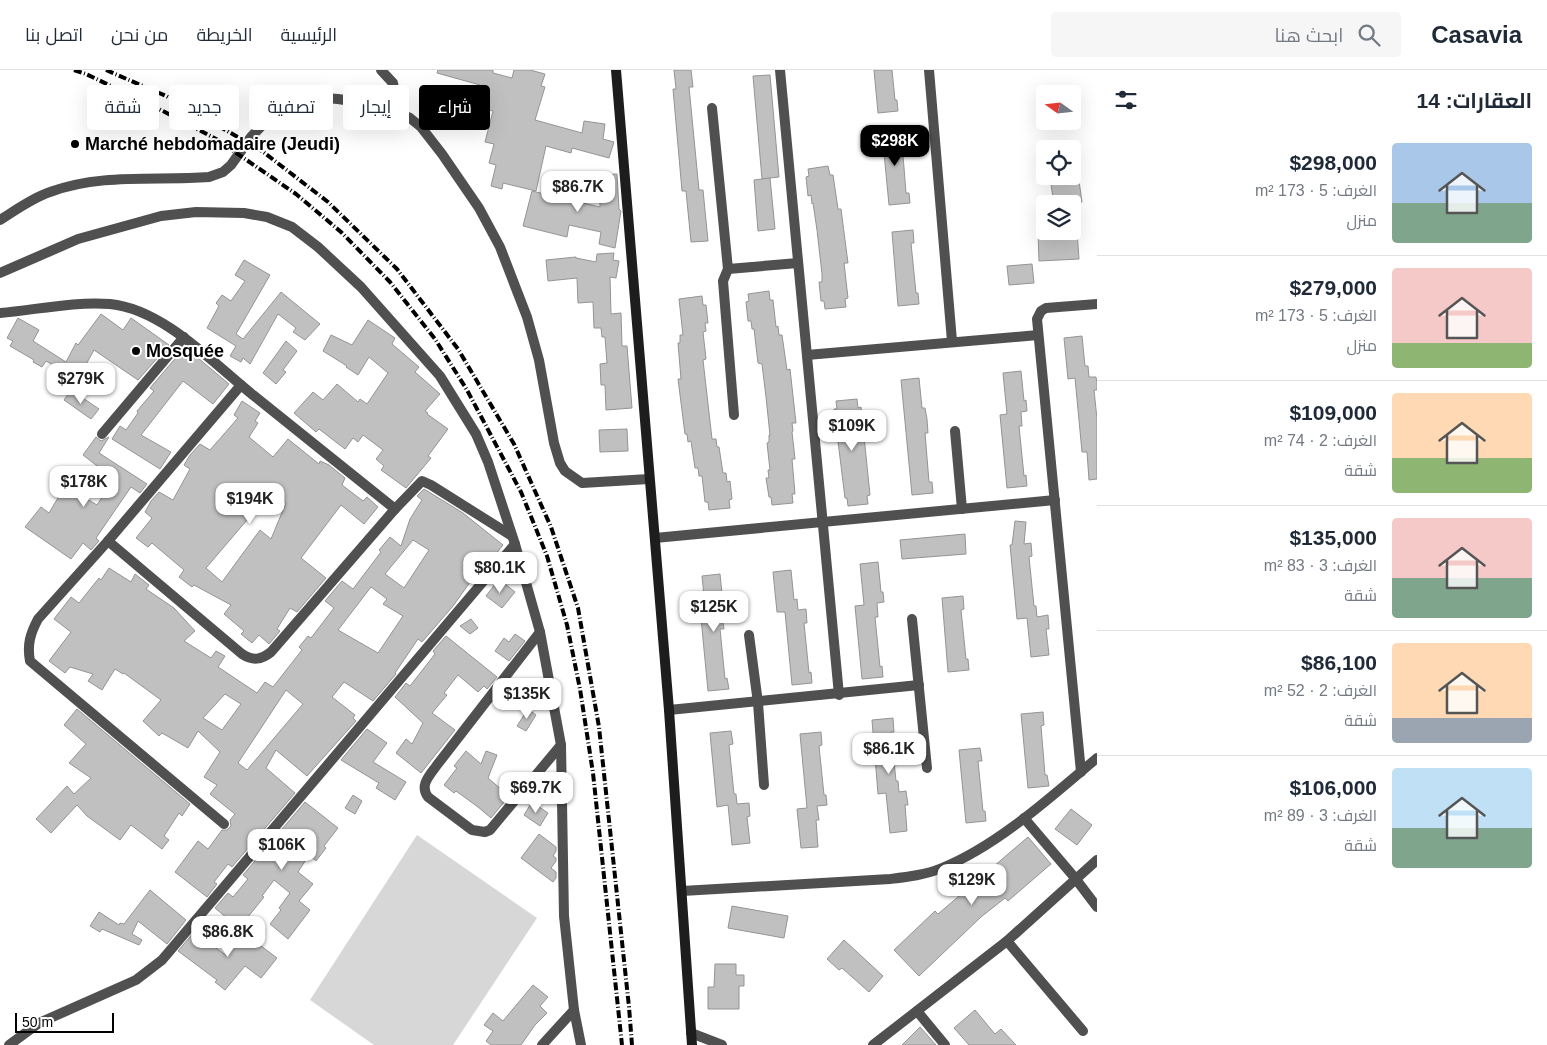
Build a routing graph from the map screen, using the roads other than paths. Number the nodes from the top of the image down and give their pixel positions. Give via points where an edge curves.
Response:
1 (381, 70) edge
2 (616, 70) edge
3 (780, 70) edge
4 (929, 70) edge
5 (393, 85) edge
6 (343, 99) edge
7 (712, 108) dead end
8 (409, 118) edge
9 (0, 220) edge
10 (798, 263) junction
11 (728, 269) junction
12 (0, 273) edge
13 (1097, 304) edge
14 (0, 313) edge
15 (1038, 335) junction
16 (184, 337) junction
17 (952, 342) junction
18 (807, 355) junction
19 (241, 385) junction
20 (734, 415) dead end
21 (956, 431) dead end
22 (102, 434) dead end
23 (649, 479) junction
24 (1055, 500) junction
25 (395, 509) junction
26 (962, 509) junction
27 (824, 522) junction
28 (655, 538) junction
29 (514, 540) junction
30 (108, 541) junction
31 (912, 619) dead end
32 (540, 632) junction
33 (749, 635) dead end
34 (920, 686) junction
35 (839, 694) junction
36 (758, 703) junction
37 (669, 710) junction
38 (561, 745) junction
39 (1097, 758) edge
40 (927, 768) dead end
41 (1081, 772) junction
42 (764, 785) dead end
43 (1024, 818) junction
44 (224, 824) dead end
45 (1097, 860) edge
46 (1075, 878) junction
47 (682, 891) junction
48 (1097, 907) edge
49 (1006, 941) junction
50 (574, 1010) junction
51 (917, 1011) junction
52 (1083, 1031) dead end
53 (691, 1033) junction
54 (9, 1045) edge
55 (542, 1045) edge
56 (581, 1045) edge
57 (692, 1045) edge
58 (722, 1045) edge
59 (873, 1045) edge
60 (945, 1045) edge

1 - 5 street
2 - 23 main road
3 - 10 street
4 - 17 street
6 - 9 street via 310,98 285,105 251,138 231,166 209,177 121,179 74,185 50,192
7 - 11 street
8 - 23 street via 421,127 442,154 479,208 500,247 527,317 539,360 554,443 565,471 582,483
10 - 11 street
10 - 18 street
11 - 20 street via 723,281
12 - 29 street via 78,239 161,216 196,212 244,213 267,217 292,227 361,287 440,376 479,441
13 - 15 street via 1046,308 1038,315
14 - 16 street via 111,304 160,322
15 - 17 street
15 - 24 street
16 - 19 street
16 - 22 street
17 - 18 street
18 - 27 street
19 - 25 street
19 - 30 street
21 - 26 street
23 - 28 main road
24 - 26 street
24 - 41 street
25 - 29 street via 424,481
25 - 30 street via 271,652 258,659 242,654
26 - 27 street
27 - 28 street
27 - 35 street
28 - 37 main road
29 - 32 street
29 - 54 street via 162,960 136,980 39,1023
30 - 44 street via 38,620 30,635 30,661
31 - 34 street
32 - 38 street
32 - 38 street via 437,765 425,784 424,792 472,830 490,830
33 - 36 street
34 - 35 street
34 - 40 street
35 - 36 street
36 - 37 street
36 - 42 street
37 - 47 main road
38 - 50 street via 564,916
39 - 41 street
41 - 43 street
43 - 46 street
43 - 47 street via 982,847 926,873 890,879
45 - 46 street
46 - 48 street
46 - 49 street
47 - 53 main road
49 - 51 street
49 - 52 street
50 - 55 street
50 - 56 street
51 - 59 street
51 - 60 street
53 - 57 main road
53 - 58 street

